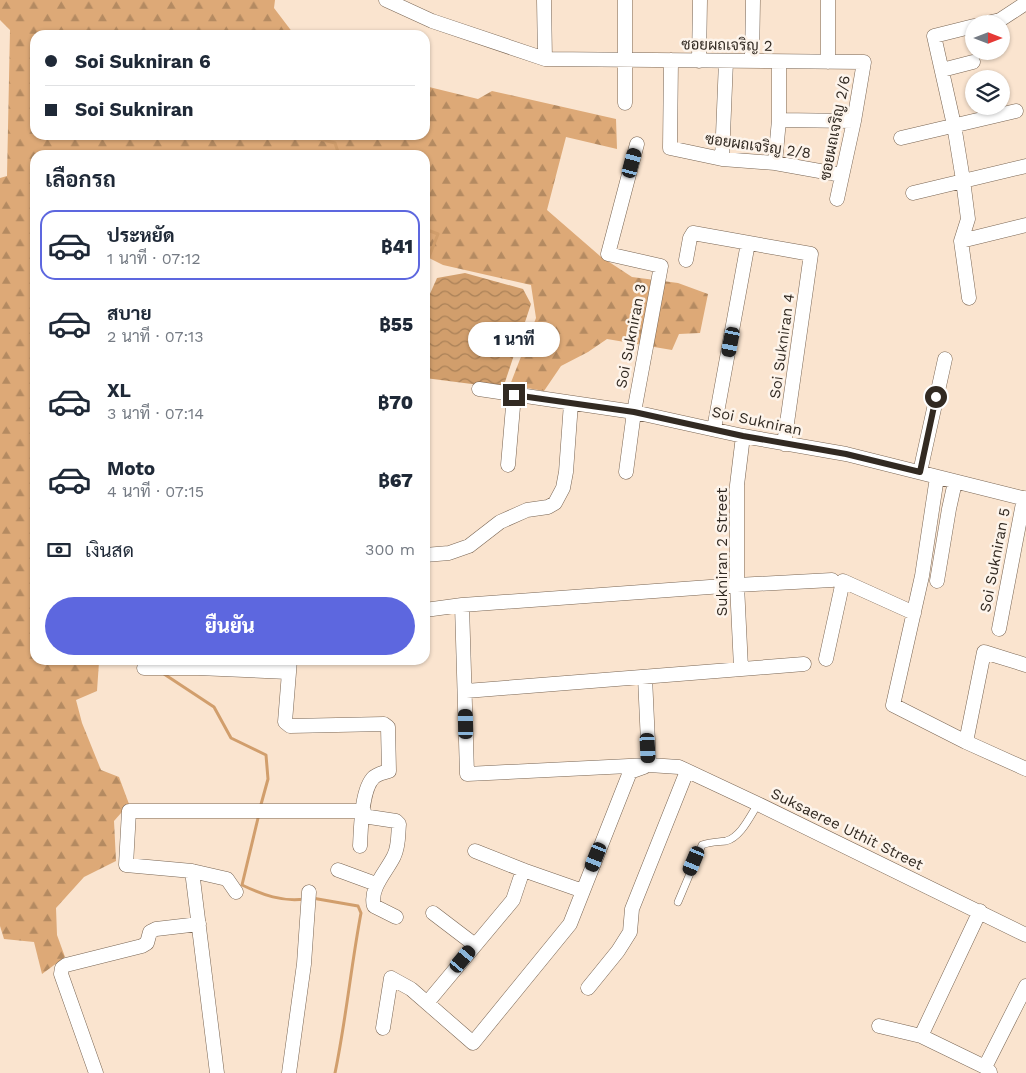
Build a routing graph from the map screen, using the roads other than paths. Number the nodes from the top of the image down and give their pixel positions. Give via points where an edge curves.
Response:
1 (386, 0) edge
2 (544, 0) edge
3 (625, 0) edge
4 (700, 0) edge
5 (752, 0) edge
6 (828, 0) edge
7 (1026, 3) edge
8 (1008, 15) edge
9 (965, 28) edge
10 (545, 59) junction
11 (625, 60) junction
12 (671, 60) junction
13 (699, 60) junction
14 (726, 61) junction
15 (752, 61) junction
16 (779, 62) junction
17 (828, 62) junction
18 (864, 62) joint
19 (974, 62) dead end
20 (942, 70) junction
21 (625, 104) dead end
22 (1016, 111) dead end
23 (778, 120) junction
24 (854, 121) junction
25 (954, 126) junction
26 (901, 138) dead end
27 (637, 144) dead end
28 (722, 159) junction
29 (775, 163) junction
30 (1026, 166) edge
31 (842, 175) junction
32 (963, 180) junction
33 (913, 193) dead end
34 (837, 199) dead end
35 (1026, 225) edge
36 (961, 241) junction
37 (748, 243) junction
38 (686, 260) dead end
39 (969, 298) dead end
40 (945, 359) dead end
41 (480, 389) dead end
42 (514, 395) junction
43 (571, 403) junction
44 (634, 412) junction
45 (714, 429) junction
46 (743, 436) junction
47 (784, 444) junction
48 (508, 465) dead end
49 (626, 472) dead end
50 (920, 472) junction
51 (937, 477) junction
52 (955, 482) junction
53 (1025, 498) edge
54 (430, 555) edge
55 (832, 580) dead end
56 (938, 581) dead end
57 (737, 584) junction
58 (462, 605) junction
59 (430, 609) edge
60 (914, 613) junction
61 (999, 629) dead end
62 (826, 659) dead end
63 (804, 664) dead end
64 (1026, 665) edge
65 (289, 666) edge
66 (154, 668) dead end
67 (740, 668) junction
68 (644, 677) junction
69 (466, 690) junction
70 (966, 742) junction
71 (649, 765) junction
72 (1026, 769) edge
73 (687, 771) junction
74 (758, 804) junction
75 (363, 813) junction
76 (360, 846) dead end
77 (475, 851) dead end
78 (338, 870) dead end
79 (522, 870) junction
80 (192, 871) junction
81 (376, 884) junction
82 (583, 890) junction
83 (236, 892) dead end
84 (309, 892) dead end
85 (678, 902) dead end
86 (980, 911) junction
87 (434, 914) dead end
88 (396, 917) dead end
89 (199, 924) junction
90 (1026, 935) edge
91 (476, 945) junction
92 (1026, 986) edge
93 (588, 988) dead end
94 (427, 1003) junction
95 (879, 1026) dead end
96 (383, 1028) dead end
97 (921, 1036) junction
98 (988, 1070) edge
99 (96, 1073) edge
100 (217, 1073) edge
101 (289, 1073) edge

1 - 10 street, ซอยผถเจริญ 2 via 432,21
2 - 10 street
3 - 11 street
4 - 13 street
5 - 15 street
6 - 17 street
7 - 8 street
9 - 20 street via 934,36
10 - 11 street, ซอยผถเจริญ 2
11 - 12 street, ซอยผถเจริญ 2
11 - 21 street
12 - 13 street, ซอยผถเจริญ 2
12 - 28 street, ซอยผถเจริญ 2/8 via 670,148
13 - 14 street, ซอยผถเจริญ 2
14 - 15 street, ซอยผถเจริญ 2
14 - 28 street
15 - 16 street, ซอยผถเจริญ 2
16 - 17 street, ซอยผถเจริญ 2
16 - 23 street
17 - 18 street, ซอยผถเจริญ 2
18 - 24 street, ซอยผถเจริญ 2/6
19 - 20 street
20 - 25 street
22 - 25 street
23 - 24 street
23 - 29 street
24 - 31 street, ซอยผถเจริญ 2/6
25 - 26 street
25 - 32 street
27 - 44 street, Soi Sukniran 3 via 608,254 661,266
28 - 29 street, ซอยผถเจริญ 2/8
29 - 31 street, ซอยผถเจริญ 2/8
30 - 32 street
31 - 34 street, ซอยผถเจริญ 2/6
32 - 33 street
32 - 36 street via 968,219
35 - 36 street
36 - 39 street
37 - 38 street via 693,234
37 - 45 street
37 - 47 street, Soi Sukniran 4 via 812,254
40 - 50 street
41 - 42 street, Soi Sukniran
42 - 43 street, Soi Sukniran
42 - 48 street
43 - 44 street, Soi Sukniran
43 - 54 street via 566,472 563,488 555,503 527,510 500,522 469,546 449,553
44 - 45 street, Soi Sukniran
44 - 49 street, Soi Sukniran 3
45 - 46 street, Soi Sukniran
46 - 47 street, Soi Sukniran
46 - 57 street, Sukniran 2 Street via 737,485
47 - 50 street, Soi Sukniran via 846,454
50 - 51 street, Soi Sukniran
51 - 52 street, Soi Sukniran
51 - 60 street
52 - 53 street, Soi Sukniran
52 - 56 street
53 - 61 street, Soi Sukniran 5
55 - 57 street
57 - 58 street
57 - 67 street, Sukniran 2 Street
58 - 59 street
58 - 69 street
60 - 62 street via 843,581
60 - 70 street via 893,705
63 - 67 street
64 - 70 street via 984,652
65 - 66 street
65 - 75 street via 285,722 290,726 384,724 388,727 389,771 375,776 368,786
67 - 68 street
68 - 69 street
68 - 71 street
69 - 71 street, Suksaeree Uthit Street via 467,774
70 - 72 street
71 - 73 street, Suksaeree Uthit Street via 679,767
71 - 82 street via 630,772
73 - 74 street, Suksaeree Uthit Street
73 - 93 street via 632,909 630,932
74 - 85 lane via 742,829 730,840 702,845
74 - 86 street, Suksaeree Uthit Street
75 - 76 street
75 - 80 street via 129,811 126,866
75 - 81 street via 399,824 394,855
77 - 79 street
78 - 81 street
79 - 82 street
79 - 91 street via 513,900
80 - 83 street via 228,879
80 - 89 street
81 - 88 street via 374,906
82 - 94 street via 570,924 473,1043
84 - 101 street via 304,964
86 - 90 street, Suksaeree Uthit Street
86 - 97 street
87 - 91 street
89 - 99 street via 156,929 150,932 142,946 62,968
89 - 100 street
91 - 94 street
92 - 98 street
94 - 96 street via 391,978
95 - 97 street
97 - 98 street

